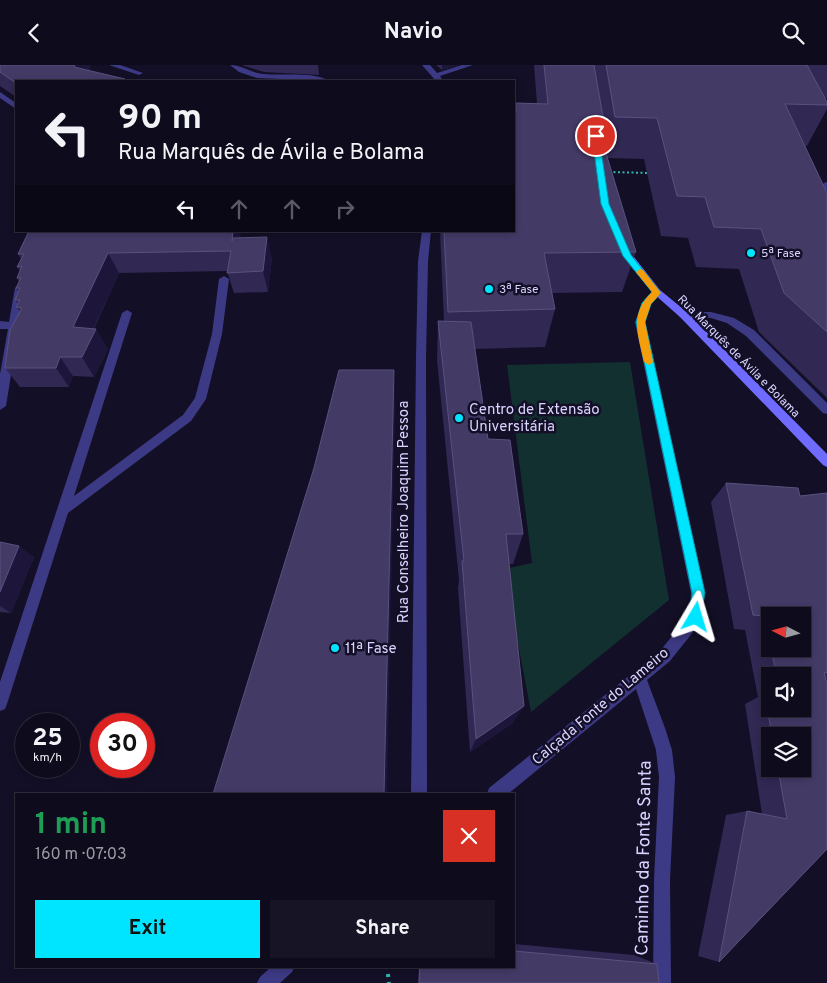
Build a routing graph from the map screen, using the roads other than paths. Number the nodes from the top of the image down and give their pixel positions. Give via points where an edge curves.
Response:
1 (112, 65) edge
2 (234, 65) edge
3 (426, 65) edge
4 (469, 65) edge
5 (141, 69) edge
6 (438, 78) edge
7 (318, 80) edge
8 (0, 94) edge
9 (15, 106) edge
10 (827, 185) edge
11 (816, 214) edge
12 (427, 232) edge
13 (620, 239) edge
14 (24, 274) edge
15 (224, 279) dead end
16 (657, 293) junction
17 (126, 313) dead end
18 (684, 315) junction
19 (0, 325) edge
20 (13, 326) junction
21 (0, 406) edge
22 (827, 410) edge
23 (827, 462) edge
24 (65, 509) junction
25 (638, 677) junction
26 (0, 704) edge
27 (418, 793) edge
28 (496, 793) edge
29 (284, 968) edge
30 (266, 983) edge
31 (662, 983) edge

1 - 5 street
2 - 7 street via 257,75
3 - 6 street
4 - 6 street
8 - 9 street
10 - 11 street via 816,197
12 - 27 street, Rua Conselheiro Joaquim Pessoa via 423,261 421,358
13 - 16 main road, Rua Marquês de Ávila e Bolama via 627,256
14 - 20 street
15 - 24 street via 217,334 200,399 187,418
16 - 18 main road, Rua Marquês de Ávila e Bolama
16 - 25 street, Calçada Fonte do Lameiro via 647,303 640,322 698,593 696,617 665,656
17 - 24 street
18 - 22 street via 711,315 730,320 750,333
18 - 23 main road, Rua Marquês de Ávila e Bolama
19 - 20 street
20 - 21 street
24 - 26 street
25 - 28 street, Calçada Fonte do Lameiro
25 - 31 street, Caminho da Fonte Santa via 658,728 667,777
29 - 30 street

